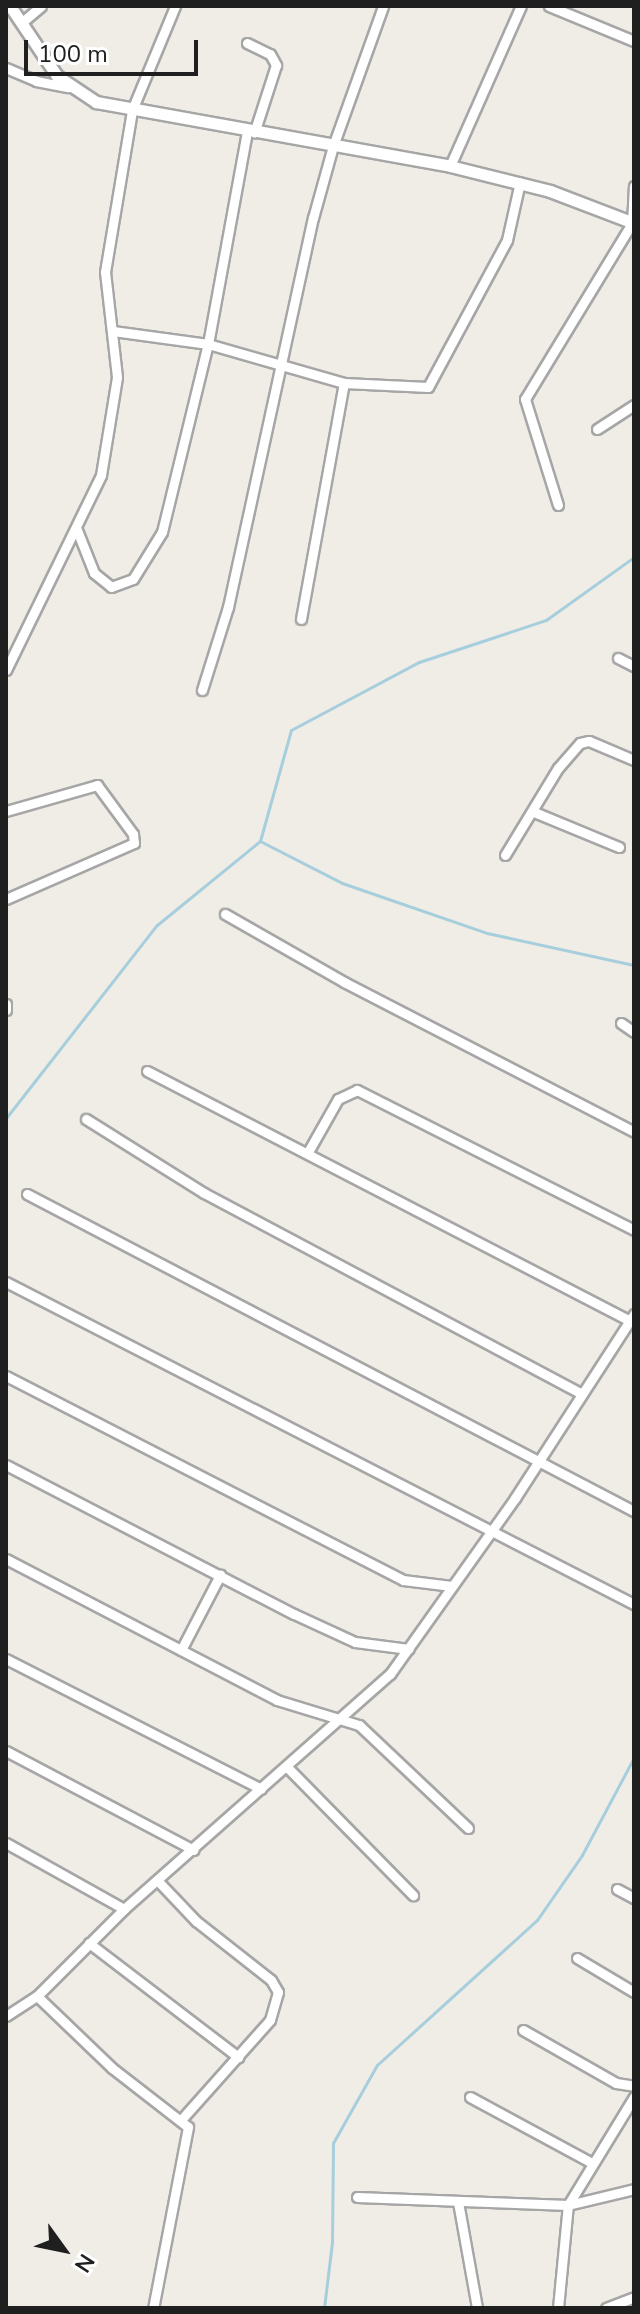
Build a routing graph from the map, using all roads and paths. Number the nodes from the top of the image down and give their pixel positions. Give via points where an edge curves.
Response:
1 (10, 6) edge
2 (41, 6) edge
3 (175, 6) edge
4 (383, 6) edge
5 (521, 6) edge
6 (549, 6) edge
7 (21, 23) junction
8 (634, 41) edge
9 (247, 43) dead end
10 (6, 68) edge
11 (68, 87) junction
12 (132, 110) junction
13 (250, 132) junction
14 (333, 146) junction
15 (450, 166) junction
16 (520, 182) junction
17 (634, 186) edge
18 (633, 223) edge
19 (113, 331) junction
20 (208, 344) junction
21 (280, 363) junction
22 (344, 383) junction
23 (634, 405) edge
24 (597, 429) dead end
25 (558, 505) dead end
26 (77, 530) junction
27 (301, 619) dead end
28 (618, 658) dead end
29 (634, 666) edge
30 (6, 670) edge
31 (202, 690) dead end
32 (634, 760) edge
33 (6, 811) edge
34 (534, 812) junction
35 (619, 847) dead end
36 (505, 855) dead end
37 (6, 899) edge
38 (225, 914) dead end
39 (6, 1004) edge
40 (6, 1010) edge
41 (621, 1023) dead end
42 (634, 1032) edge
43 (147, 1071) dead end
44 (86, 1119) dead end
45 (634, 1132) edge
46 (308, 1152) junction
47 (27, 1194) dead end
48 (634, 1230) edge
49 (6, 1282) edge
50 (633, 1320) edge
51 (6, 1376) edge
52 (582, 1394) junction
53 (538, 1460) junction
54 (6, 1465) edge
55 (634, 1511) edge
56 (491, 1531) junction
57 (6, 1559) edge
58 (220, 1575) junction
59 (452, 1586) junction
60 (634, 1604) edge
61 (409, 1649) junction
62 (181, 1650) junction
63 (6, 1659) edge
64 (343, 1717) junction
65 (6, 1751) edge
66 (287, 1767) junction
67 (261, 1789) junction
68 (468, 1828) dead end
69 (6, 1843) edge
70 (194, 1850) junction
71 (157, 1880) junction
72 (617, 1889) dead end
73 (413, 1895) dead end
74 (634, 1898) edge
75 (124, 1909) junction
76 (89, 1943) junction
77 (577, 1958) dead end
78 (634, 1992) edge
79 (37, 1996) junction
80 (6, 2016) edge
81 (523, 2030) dead end
82 (238, 2057) junction
83 (634, 2086) edge
84 (470, 2097) dead end
85 (634, 2097) edge
86 (181, 2120) junction
87 (592, 2163) junction
88 (634, 2189) edge
89 (357, 2197) dead end
90 (458, 2202) junction
91 (568, 2205) junction
92 (634, 2297) edge
93 (153, 2308) edge
94 (477, 2308) edge
95 (558, 2308) edge
96 (606, 2308) edge

1 - 7 street
2 - 7 street
3 - 12 street
4 - 14 street
5 - 15 street
6 - 8 street
7 - 11 street
9 - 13 street via 270,54 276,65
10 - 11 street
11 - 12 street via 96,102
12 - 13 street
12 - 19 street via 105,272 105,304
13 - 14 street
13 - 20 street
14 - 15 street
14 - 21 street
15 - 16 street
16 - 18 street
16 - 22 street via 507,240 428,387
17 - 18 street
18 - 25 street via 525,399
19 - 20 street
19 - 26 street via 117,377 101,475
20 - 21 street
20 - 26 street via 171,506 146,561 124,586 111,587 94,573
21 - 22 street
21 - 31 street via 228,607
22 - 27 street
23 - 24 street
26 - 30 street
28 - 29 street
32 - 34 street via 589,741 580,743 558,768
33 - 37 street via 97,785 134,843
34 - 35 street
34 - 36 street
38 - 45 street via 358,990
39 - 40 street
41 - 42 street
43 - 46 street
44 - 52 street via 204,1193
46 - 48 street via 338,1099 357,1090
46 - 50 street
47 - 53 street
49 - 56 street
50 - 52 street
51 - 59 street via 403,1580
52 - 53 street
53 - 55 street
53 - 56 street
54 - 58 street
56 - 59 street
56 - 60 street
57 - 62 street
58 - 61 street via 355,1642
58 - 62 street
59 - 61 street
61 - 64 street via 364,1702
62 - 64 street via 277,1700
63 - 67 street
64 - 66 street
64 - 68 street via 359,1725
65 - 70 street
66 - 67 street
66 - 73 street
67 - 70 street
69 - 75 street
70 - 71 street
71 - 75 street
71 - 82 street via 196,1921 271,1980 278,1992 270,2020
72 - 74 street
75 - 76 street
76 - 79 street
76 - 82 street
77 - 78 street
79 - 80 street
79 - 86 street via 112,2068
81 - 83 street via 616,2083
82 - 86 street
84 - 87 street
85 - 87 street
86 - 93 street via 187,2134
87 - 91 street
88 - 91 street
89 - 90 street
90 - 91 street
90 - 94 street
91 - 95 street
92 - 96 street

